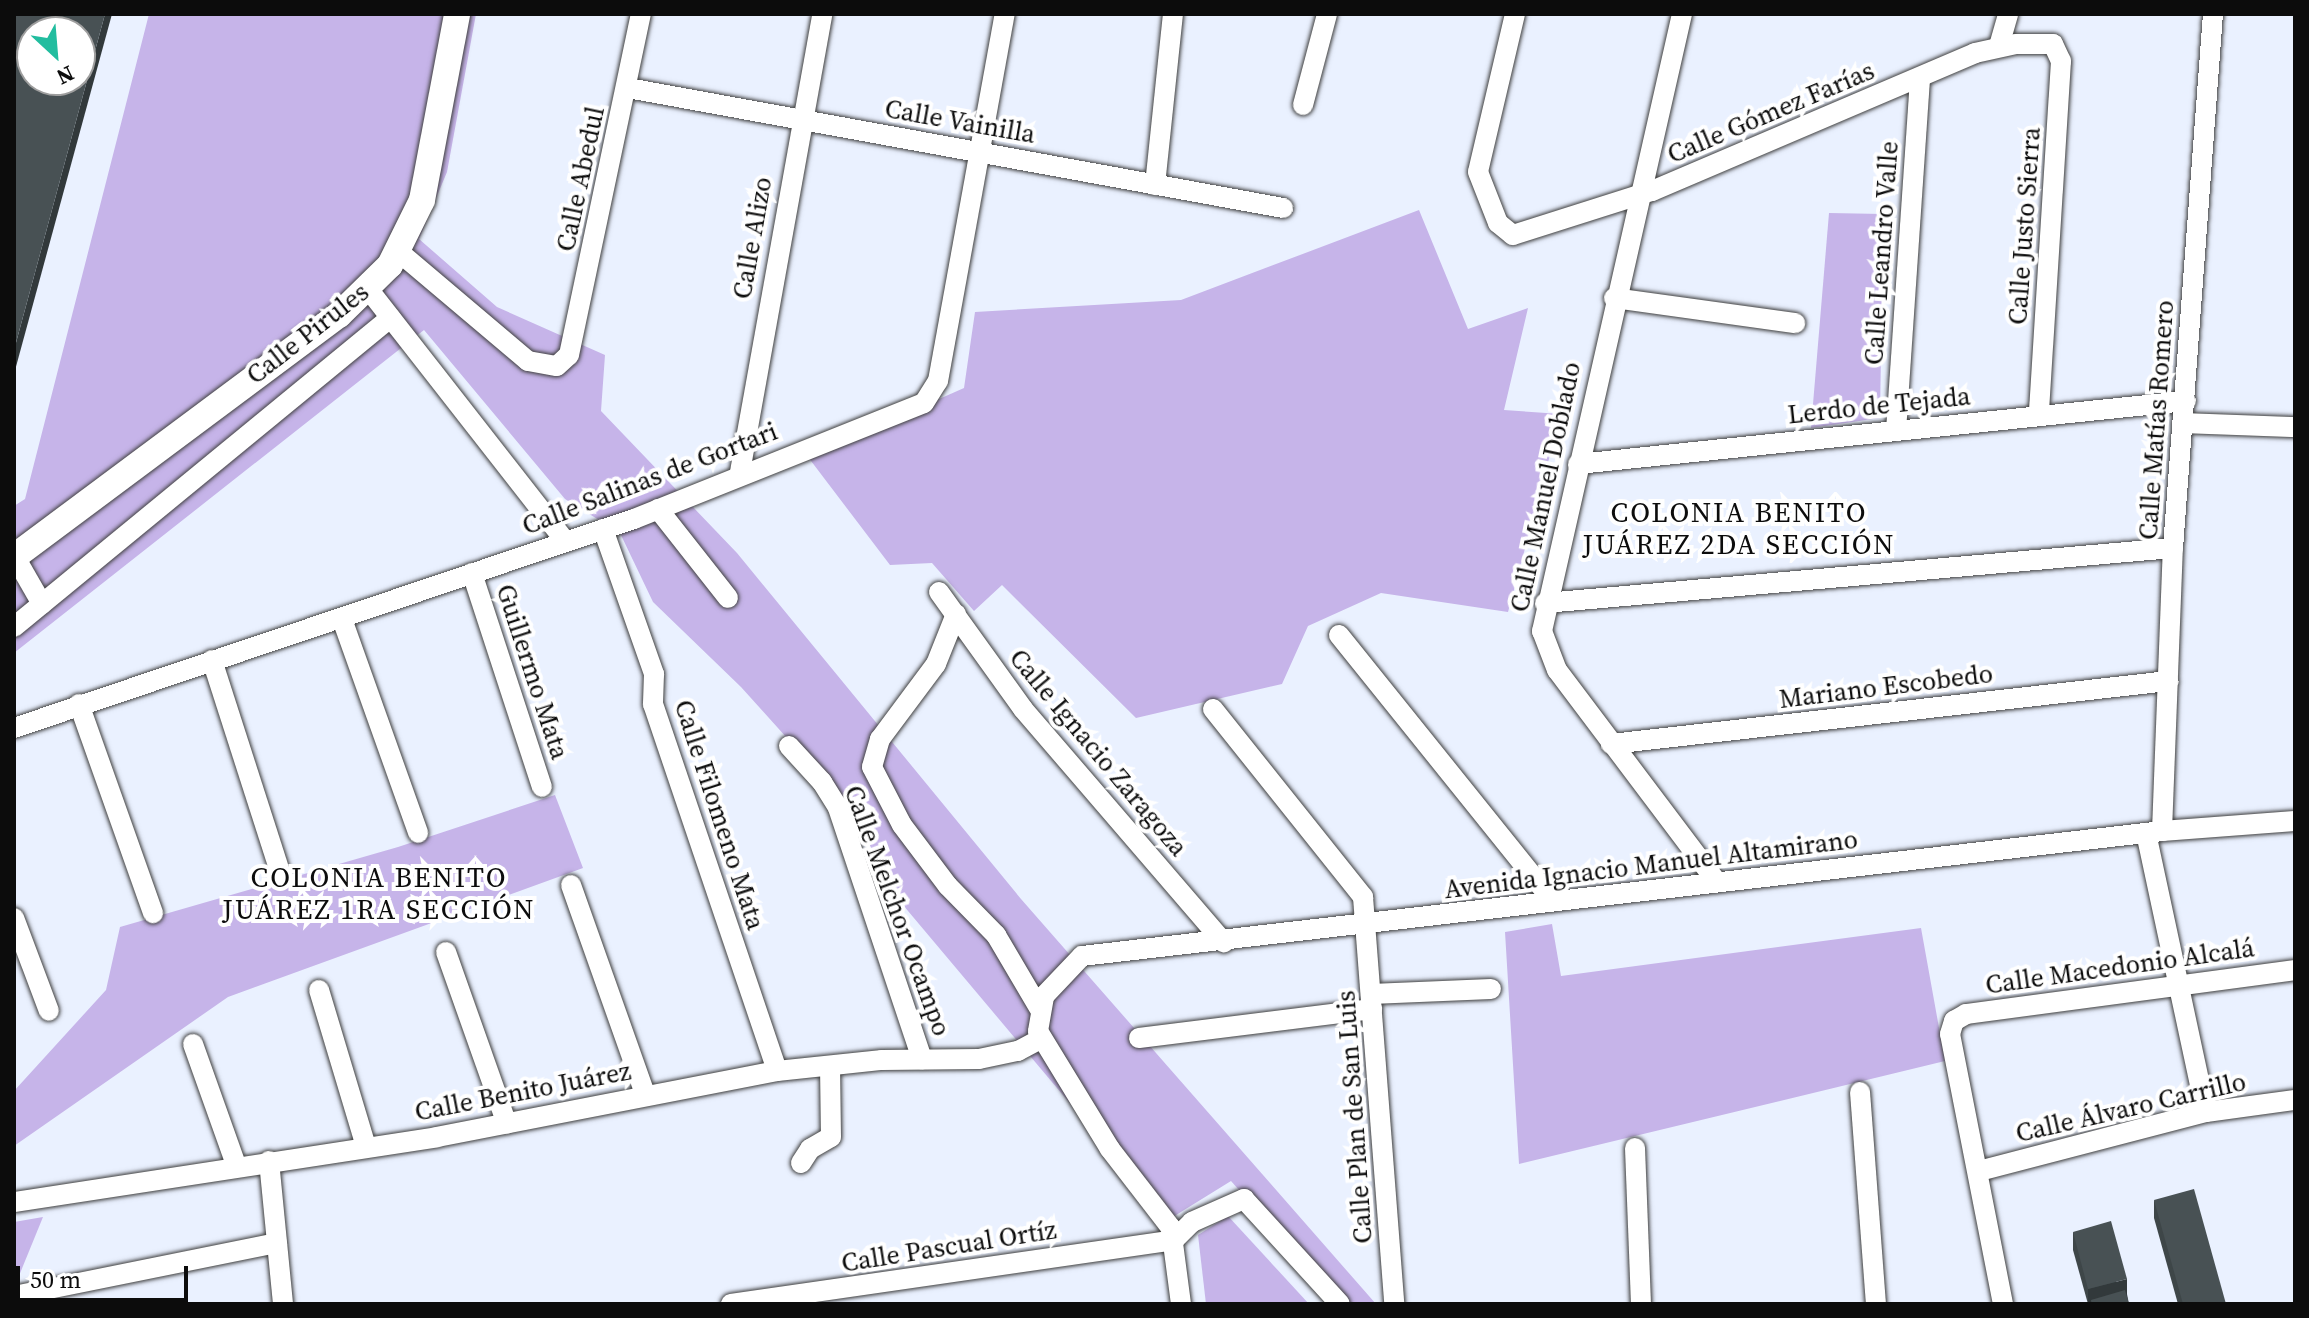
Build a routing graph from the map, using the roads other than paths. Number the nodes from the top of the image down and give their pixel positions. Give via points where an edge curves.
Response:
1 (457, 14) edge
2 (641, 14) edge
3 (822, 14) edge
4 (1005, 14) edge
5 (1173, 14) edge
6 (1327, 14) edge
7 (1515, 14) edge
8 (1682, 14) edge
9 (2008, 14) edge
10 (2213, 14) edge
11 (2053, 44) joint
12 (1999, 46) junction
13 (1920, 79) junction
14 (628, 88) junction
15 (1303, 105) dead end
16 (799, 121) junction
17 (981, 150) junction
18 (1155, 185) junction
19 (1639, 195) junction
20 (1283, 208) dead end
21 (399, 252) junction
22 (369, 290) junction
23 (1614, 298) junction
24 (390, 318) junction
25 (1795, 323) dead end
26 (2186, 401) junction
27 (2039, 414) junction
28 (2185, 423) junction
29 (2295, 427) edge
30 (1896, 431) junction
31 (1578, 464) junction
32 (740, 472) junction
33 (658, 509) junction
34 (603, 529) junction
35 (565, 541) junction
36 (2173, 548) junction
37 (14, 557) edge
38 (472, 573) junction
39 (939, 592) dead end
40 (728, 598) dead end
41 (1545, 603) junction
42 (42, 604) junction
43 (956, 614) junction
44 (342, 619) junction
45 (14, 627) edge
46 (1339, 635) dead end
47 (212, 660) junction
48 (2168, 681) junction
49 (79, 704) junction
50 (1213, 709) dead end
51 (14, 728) edge
52 (1611, 744) junction
53 (789, 746) dead end
54 (542, 787) dead end
55 (2295, 821) edge
56 (2154, 832) junction
57 (418, 833) dead end
58 (281, 875) dead end
59 (1716, 881) junction
60 (571, 885) dead end
61 (1553, 901) junction
62 (153, 913) dead end
63 (14, 918) edge
64 (1367, 926) junction
65 (1224, 943) junction
66 (446, 952) dead end
67 (2295, 970) edge
68 (2179, 983) junction
69 (1491, 989) dead end
70 (319, 990) dead end
71 (1372, 1002) junction
72 (1039, 1008) junction
73 (49, 1011) dead end
74 (1139, 1038) dead end
75 (1041, 1039) junction
76 (193, 1044) dead end
77 (922, 1059) junction
78 (830, 1066) junction
79 (777, 1071) junction
80 (1860, 1092) dead end
81 (645, 1094) junction
82 (2295, 1100) edge
83 (2206, 1112) junction
84 (507, 1124) junction
85 (366, 1147) junction
86 (1635, 1148) dead end
87 (269, 1161) junction
88 (801, 1163) dead end
89 (236, 1165) junction
90 (1979, 1171) junction
91 (14, 1202) edge
92 (1174, 1240) junction
93 (277, 1243) junction
94 (14, 1296) edge
95 (826, 1299) edge
96 (283, 1304) edge
97 (731, 1304) edge
98 (1181, 1304) edge
99 (1340, 1304) edge
100 (1394, 1304) edge
101 (1641, 1304) edge
102 (1876, 1304) edge
103 (2003, 1304) edge

1 - 21 street, Calle Pirules via 422,200
2 - 14 street, Calle Abedul
3 - 16 street, Calle Alizo
4 - 17 street, Calle Salinas de Gortari
5 - 18 street
6 - 15 street
7 - 19 street, Calle Gómez Farías via 1478,172 1498,223 1508,233 1529,232
8 - 19 street, Calle Manuel Doblado
9 - 12 street
10 - 26 street, Calle Matías Romero
11 - 12 street, Calle Gómez Farías
11 - 27 street, Calle Justo Sierra via 2061,61
12 - 13 street, Calle Gómez Farías
13 - 19 street, Calle Gómez Farías
13 - 30 street, Calle Leandro Valle
14 - 16 street, Calle Vainilla
14 - 21 street, Calle Abedul via 569,355 557,366 528,361
16 - 17 street, Calle Vainilla
16 - 32 street, Calle Alizo
17 - 18 street, Calle Vainilla
17 - 32 street, Calle Salinas de Gortari via 931,398
18 - 20 street, Calle Vainilla
19 - 23 street, Calle Manuel Doblado
21 - 22 street, Calle Pirules
22 - 24 street
22 - 37 street, Calle Pirules
23 - 25 street
23 - 31 street, Calle Manuel Doblado
24 - 35 street
24 - 42 street, Calle Pirules
26 - 27 street, Lerdo de Tejada
26 - 28 street, Calle Matías Romero
27 - 30 street, Lerdo de Tejada
28 - 29 street
28 - 36 street, Calle Matías Romero
30 - 31 street, Lerdo de Tejada
31 - 41 street, Calle Manuel Doblado
32 - 33 street, Calle Salinas de Gortari
33 - 34 street, Calle Salinas de Gortari
33 - 40 street
34 - 35 street, Calle Salinas de Gortari
34 - 79 street, Calle Filomeno Mata via 654,674 653,704
35 - 38 street, Calle Salinas de Gortari
36 - 41 street
36 - 48 street, Calle Matías Romero
37 - 42 street
38 - 44 street, Calle Salinas de Gortari
38 - 54 street, Guillermo Mata
39 - 43 street, Calle Ignacio Zaragoza
41 - 52 street, Calle Manuel Doblado via 1542,631 1547,651
42 - 45 street, Calle Pirules
43 - 65 street, Calle Ignacio Zaragoza via 1023,709
43 - 72 street via 936,664 872,756 874,773 902,825 948,886 996,935
44 - 47 street, Calle Salinas de Gortari
44 - 57 street
46 - 61 street
47 - 49 street, Calle Salinas de Gortari
47 - 58 street
48 - 52 street, Mariano Escobedo
48 - 56 street, Calle Matías Romero
49 - 51 street, Calle Salinas de Gortari
49 - 62 street
50 - 64 street, Calle Plan de San Luis via 1354,881
52 - 59 street, Calle Manuel Doblado
53 - 77 street, Calle Melchor Ocampo via 838,808
55 - 56 street, Avenida Ignacio Manuel Altamirano
56 - 59 street, Avenida Ignacio Manuel Altamirano
56 - 68 street, Calle Matías Romero
59 - 61 street, Avenida Ignacio Manuel Altamirano
60 - 81 street
61 - 64 street, Avenida Ignacio Manuel Altamirano
63 - 73 street
64 - 65 street, Avenida Ignacio Manuel Altamirano
64 - 71 street, Calle Plan de San Luis
65 - 72 street, Avenida Ignacio Manuel Altamirano via 1082,956 1052,986
66 - 84 street
67 - 68 street, Calle Macedonio Alcalá
68 - 83 street, Calle Matías Romero
68 - 90 street, Calle Macedonio Alcalá via 1966,1014 1954,1021 1950,1034
69 - 71 street
70 - 85 street
71 - 74 street
71 - 100 street, Calle Plan de San Luis
72 - 75 street
75 - 77 street, Calle Benito Juárez via 1006,1055
75 - 92 street
76 - 89 street
77 - 78 street, Calle Benito Juárez
78 - 79 street, Calle Benito Juárez
78 - 88 street via 831,1137 810,1149
79 - 81 street, Calle Benito Juárez
80 - 102 street
81 - 84 street, Calle Benito Juárez
82 - 83 street, Calle Álvaro Carrillo
83 - 90 street, Calle Álvaro Carrillo
84 - 85 street, Calle Benito Juárez
85 - 87 street, Calle Benito Juárez
86 - 101 street
87 - 89 street, Calle Benito Juárez
87 - 93 street
89 - 91 street, Calle Benito Juárez
90 - 103 street
92 - 95 street, Calle Pascual Ortíz via 999,1262
92 - 98 street
92 - 99 street via 1192,1222 1244,1199
93 - 94 street
93 - 96 street
95 - 97 street, Calle Pascual Ortíz

